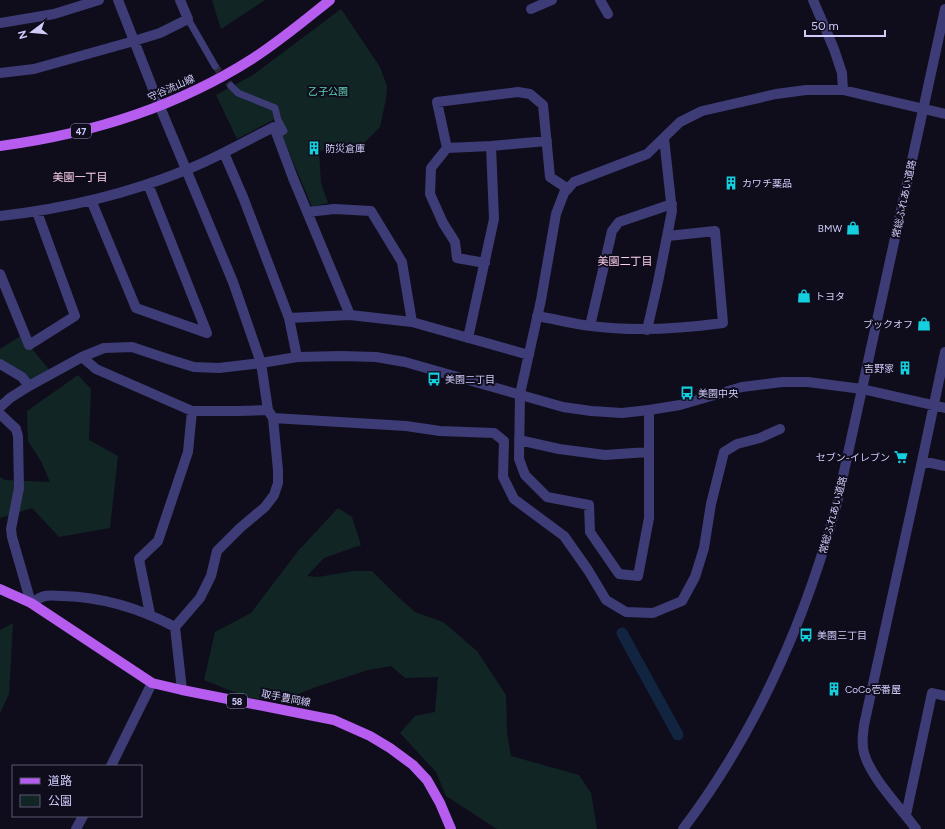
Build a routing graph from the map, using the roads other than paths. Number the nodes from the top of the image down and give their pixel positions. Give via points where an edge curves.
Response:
1 (99, 0) edge
2 (118, 0) edge
3 (180, 0) edge
4 (330, 0) edge
5 (552, 0) edge
6 (600, 0) edge
7 (813, 0) edge
8 (531, 9) dead end
9 (945, 9) edge
10 (608, 14) dead end
11 (188, 19) junction
12 (0, 23) edge
13 (134, 41) junction
14 (215, 66) tunnel mouth
15 (0, 73) edge
16 (231, 86) tunnel mouth
17 (842, 90) junction
18 (160, 106) junction
19 (923, 109) junction
20 (945, 114) edge
21 (277, 135) junction
22 (664, 138) junction
23 (547, 140) junction
24 (0, 146) edge
25 (491, 146) junction
26 (447, 148) junction
27 (224, 153) junction
28 (187, 170) junction
29 (148, 184) junction
30 (568, 189) junction
31 (91, 200) junction
32 (672, 204) junction
33 (38, 212) junction
34 (308, 212) junction
35 (0, 216) edge
36 (668, 236) junction
37 (485, 263) junction
38 (0, 274) edge
39 (350, 315) junction
40 (537, 316) junction
41 (289, 318) junction
42 (412, 322) junction
43 (590, 326) junction
44 (647, 330) junction
45 (468, 338) junction
46 (945, 352) edge
47 (529, 355) junction
48 (82, 357) junction
49 (297, 357) junction
50 (260, 363) junction
51 (0, 364) edge
52 (29, 386) junction
53 (862, 389) junction
54 (520, 394) junction
55 (934, 405) junction
56 (0, 407) edge
57 (945, 408) edge
58 (649, 410) junction
59 (192, 411) junction
60 (0, 414) edge
61 (271, 414) junction
62 (780, 429) dead end
63 (520, 440) junction
64 (648, 452) junction
65 (922, 461) junction
66 (945, 466) edge
67 (0, 589) edge
68 (31, 603) junction
69 (150, 614) junction
70 (175, 627) junction
71 (152, 682) junction
72 (182, 690) junction
73 (945, 696) edge
74 (111, 765) edge
75 (906, 815) junction
76 (82, 817) edge
77 (76, 829) edge
78 (451, 829) edge
79 (683, 829) edge
80 (916, 829) edge

1 - 12 street via 54,14
2 - 13 street
3 - 11 street
4 - 18 main road, 守谷流山線 / 47 via 270,46 227,74
5 - 8 street
6 - 10 street
7 - 17 street via 842,73
9 - 19 street, 常総ふれあい道路
11 - 13 street via 160,33
11 - 14 street
13 - 15 street via 34,70
13 - 18 street
16 - 21 street via 238,93 275,108 284,131
17 - 19 street
17 - 22 street via 791,92 702,111 680,122
18 - 24 main road, 守谷流山線 / 47 via 92,129
18 - 28 street
19 - 20 street
19 - 53 street, 常総ふれあい道路
21 - 27 street via 274,126
21 - 34 street
22 - 30 street via 648,154 574,182
22 - 32 street
23 - 25 street
23 - 26 street via 544,105 530,94 518,92 437,102
23 - 30 street via 550,178
25 - 26 street
25 - 37 street via 494,219
26 - 37 street via 431,168 430,194 455,242 457,258
27 - 28 street
27 - 41 street
28 - 29 street
28 - 50 street via 233,282
29 - 31 street
29 - 31 street via 207,333 136,308
30 - 40 street via 556,214
31 - 33 street
32 - 36 street
32 - 43 street via 619,222 612,231
33 - 35 street
33 - 38 street via 75,316 29,345
34 - 39 street
34 - 42 street via 334,209 371,211 402,262
36 - 44 street
36 - 44 street via 715,231 723,323
37 - 45 street
39 - 41 street
39 - 42 street
40 - 43 street
40 - 47 street
41 - 49 street
42 - 45 street
43 - 44 street
45 - 47 street
46 - 55 street
47 - 54 street
48 - 50 street via 104,348 132,347 194,366 219,368
48 - 52 street
48 - 59 street via 96,368
49 - 50 street
49 - 54 street via 376,357 405,362
50 - 61 street
51 - 52 street via 22,377
52 - 56 street
53 - 55 street
53 - 58 street via 808,382 763,383 680,405
53 - 79 street, 常総ふれあい道路 via 826,544 797,625 768,691 733,754
54 - 58 street via 563,407 591,411 622,413
54 - 63 street
55 - 57 street
55 - 65 street
58 - 64 street
59 - 61 street
59 - 69 street via 188,452 158,541 139,559
60 - 68 street via 16,429 18,436 19,488 11,529
61 - 62 street via 440,431 494,433 504,441 503,477 514,499 564,536 606,600 626,612 653,613 682,601 695,577 704,548 711,504 724,452 737,444
61 - 70 street via 278,476 274,495 265,507 217,551 212,576 200,598
63 - 64 street via 559,449 605,455
63 - 64 street via 519,459 524,475 548,497 589,505 590,532 619,574 638,576 649,518
65 - 66 street
65 - 75 street via 862,742 868,765
67 - 68 main road, 取手豊岡線 / 58
68 - 69 street via 45,596 70,596 118,604
68 - 71 main road, 取手豊岡線 / 58
69 - 70 street
70 - 72 street
71 - 72 main road, 取手豊岡線 / 58
71 - 74 street
72 - 78 main road, 取手豊岡線 / 58 via 334,720 370,736 413,765 427,780
73 - 75 street via 932,693
75 - 80 street
76 - 77 street

